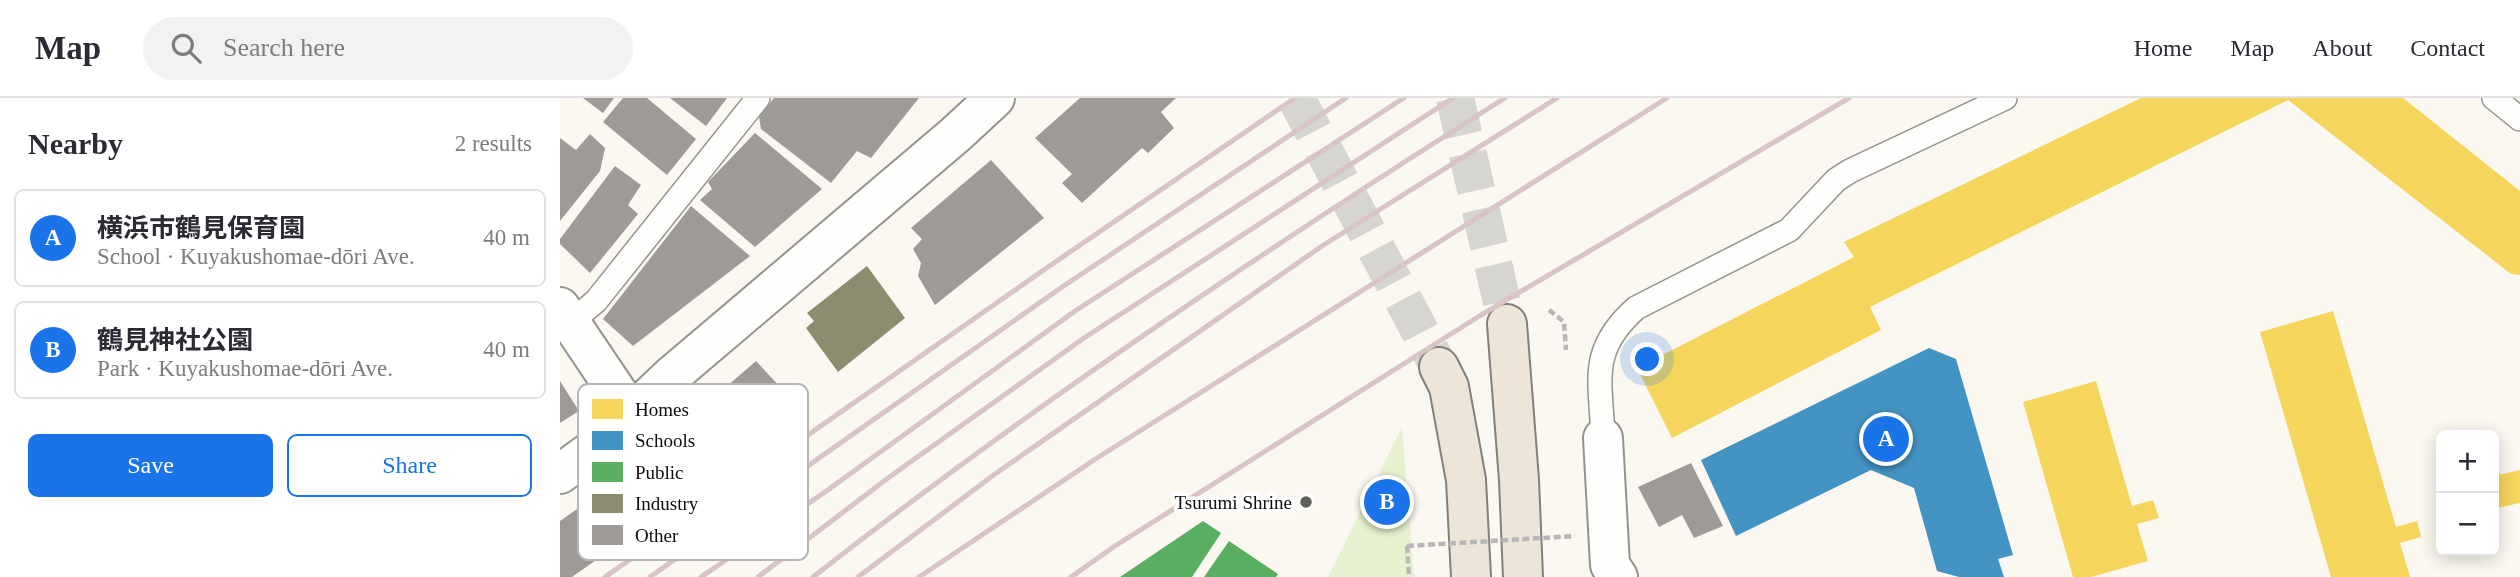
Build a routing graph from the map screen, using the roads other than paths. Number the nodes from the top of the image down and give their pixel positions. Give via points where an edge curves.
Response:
1 (758, 98) edge
2 (995, 98) edge
3 (2005, 98) edge
4 (2494, 98) edge
5 (2520, 119) edge
6 (565, 315) edge
7 (1507, 324) tunnel mouth
8 (1439, 367) tunnel mouth
9 (612, 384) edge
10 (663, 384) edge
11 (1603, 438) joint
12 (578, 461) edge
13 (560, 474) edge
14 (1471, 577) edge
15 (1523, 577) edge
16 (1618, 577) edge

1 - 6 lane via 596,301
2 - 10 street
3 - 11 lane via 1850,171 1789,230 1636,308 1618,324 1600,360
4 - 5 lane
6 - 9 street
7 - 15 main road
8 - 14 main road via 1450,387 1466,481
11 - 16 street via 1609,565
12 - 13 street

